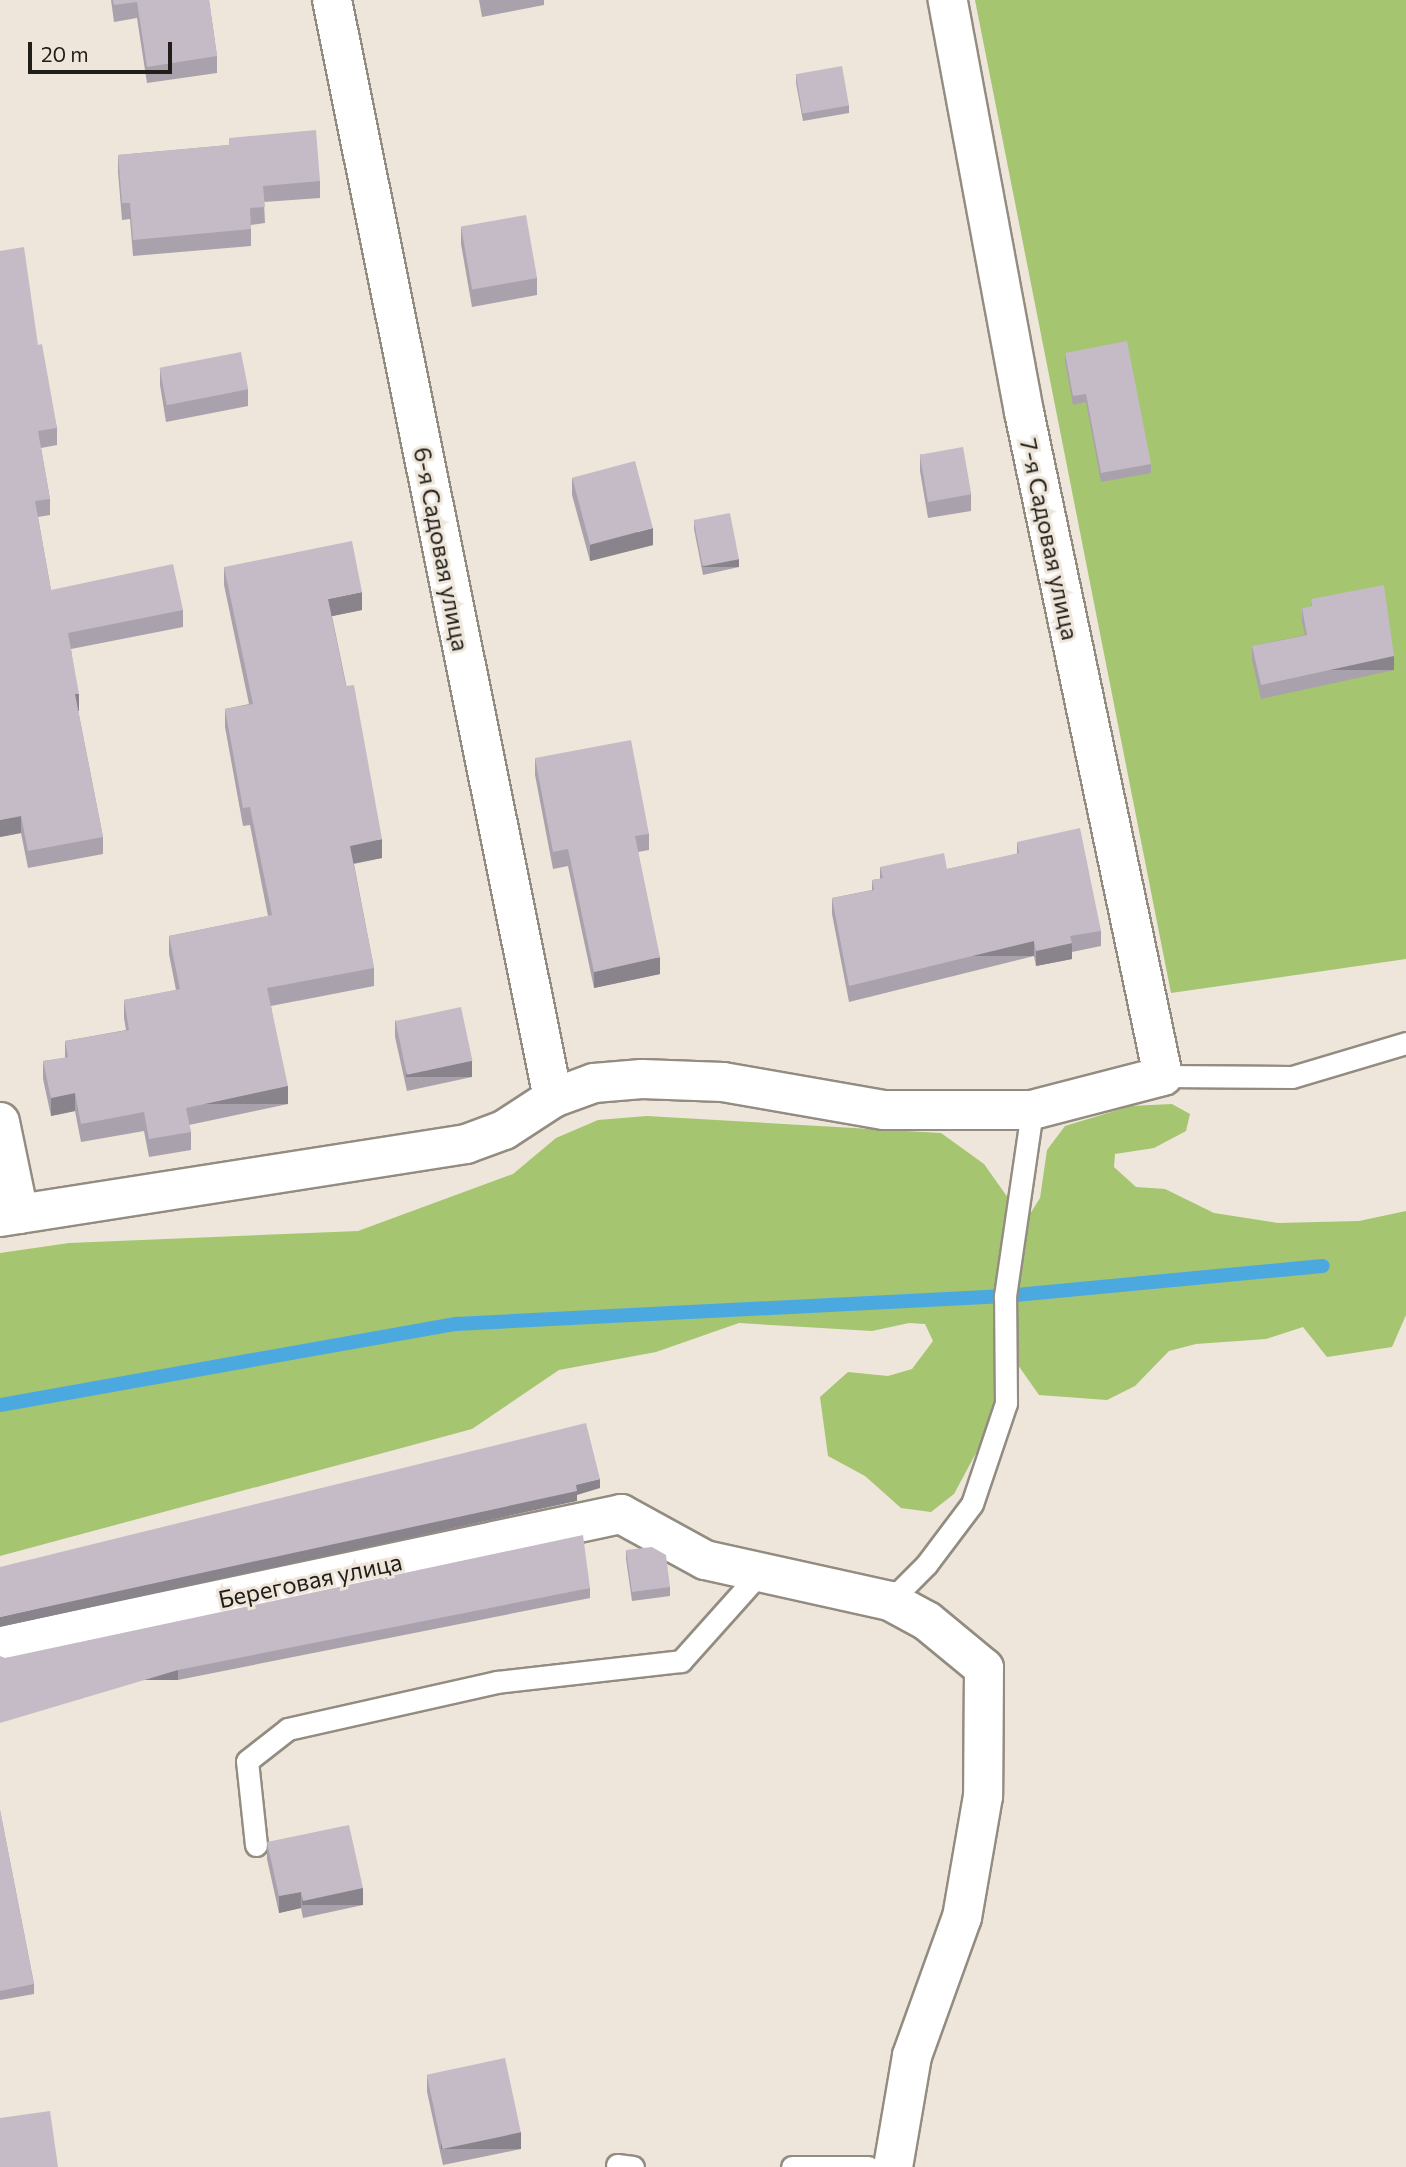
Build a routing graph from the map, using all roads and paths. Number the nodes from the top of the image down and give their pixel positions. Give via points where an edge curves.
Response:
1 (332, 0) edge
2 (948, 0) edge
3 (1406, 1044) edge
4 (1163, 1076) junction
5 (553, 1098) junction
6 (1032, 1110) junction
7 (0, 1122) edge
8 (9, 1215) edge
9 (758, 1575) junction
10 (890, 1601) junction
11 (0, 1646) edge
12 (256, 1845) dead end
13 (792, 2167) edge
14 (868, 2167) edge
15 (893, 2167) edge

1 - 5 street, 6-я Садовая улица
2 - 4 street, 7-я Садовая улица via 1024,412
3 - 4 lane via 1292,1077
4 - 6 street
5 - 6 street via 594,1083 642,1079 723,1082 884,1111
5 - 8 street via 504,1130 466,1144
6 - 10 lane via 1005,1296 1006,1403 972,1504 926,1565
7 - 8 street
9 - 10 street
9 - 11 street, Береговая улица via 705,1560 621,1514
9 - 12 lane via 681,1661 497,1682 288,1729 247,1760
10 - 15 street via 927,1621 984,1668 982,1796 962,1917 912,2056
13 - 14 lane

